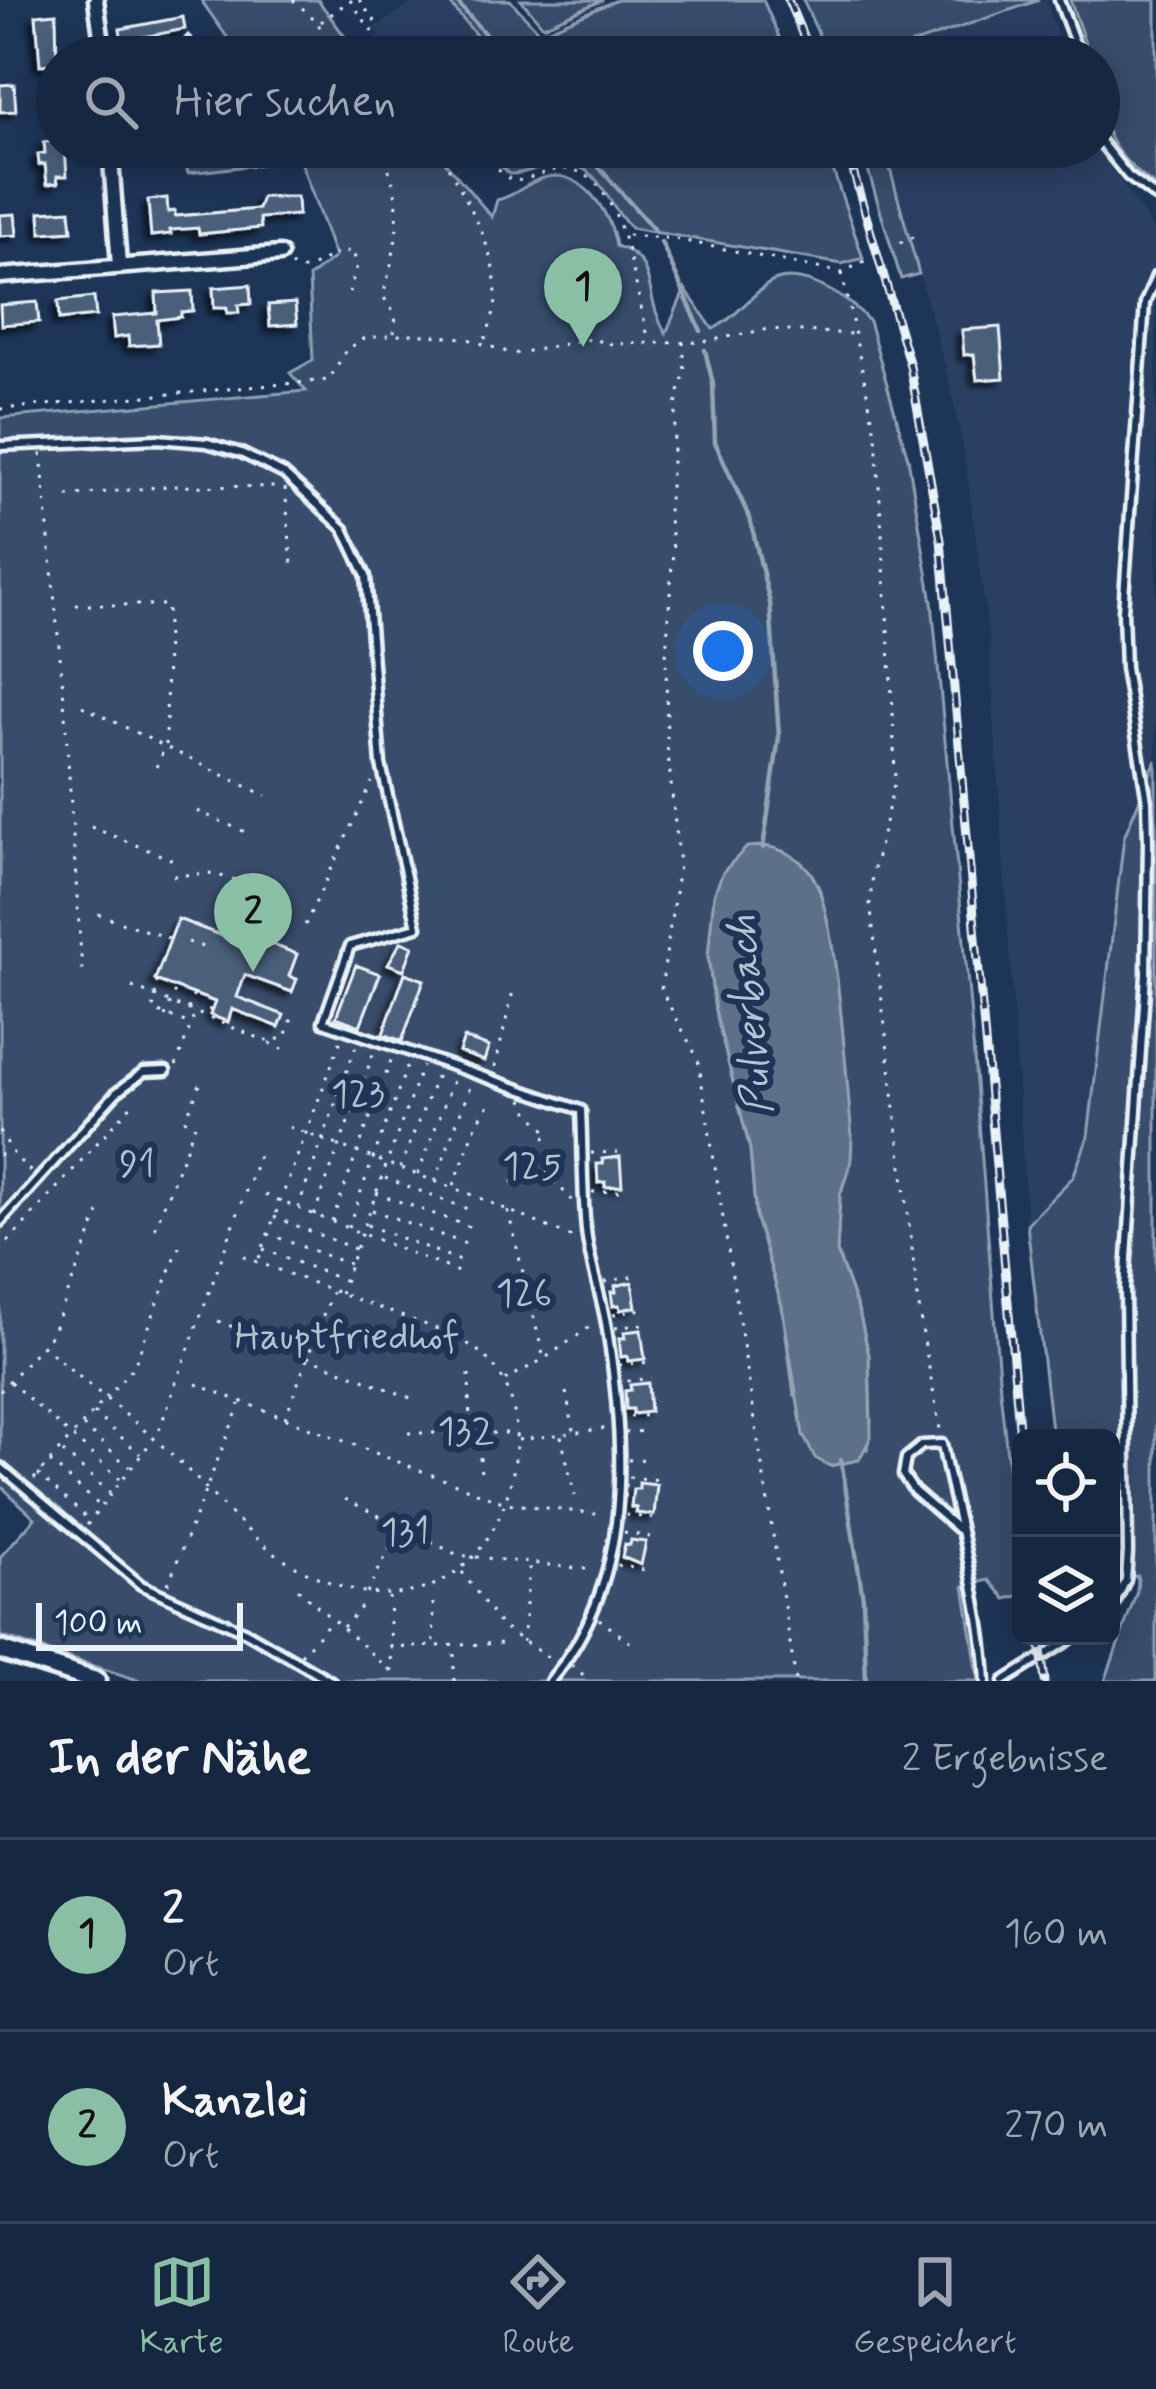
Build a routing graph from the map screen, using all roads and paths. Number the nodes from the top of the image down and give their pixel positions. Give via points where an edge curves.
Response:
1 (96, 0) edge
2 (293, 0) edge
3 (350, 0) edge
4 (359, 0) edge
5 (1059, 0) edge
6 (319, 23) junction
7 (378, 26) dead end
8 (101, 36) edge
9 (320, 36) edge
10 (376, 36) edge
11 (1072, 36) edge
12 (1120, 166) edge
13 (112, 168) edge
14 (390, 168) edge
15 (448, 168) edge
16 (496, 168) edge
17 (1156, 197) edge
18 (626, 235) junction
19 (918, 236) dead end
20 (900, 243) dead end
21 (280, 254) joint
22 (866, 260) dead end
23 (119, 265) junction
24 (842, 273) junction
25 (0, 276) edge
26 (1156, 276) edge
27 (349, 292) dead end
28 (855, 334) junction
29 (393, 336) junction
30 (683, 342) junction
31 (651, 343) junction
32 (484, 345) junction
33 (0, 409) edge
34 (40, 443) junction
35 (0, 446) edge
36 (284, 474) junction
37 (285, 488) junction
38 (67, 496) dead end
39 (292, 565) dead end
40 (76, 605) dead end
41 (82, 706) dead end
42 (166, 745) junction
43 (381, 764) junction
44 (156, 766) dead end
45 (266, 796) dead end
46 (196, 811) dead end
47 (91, 827) dead end
48 (252, 835) dead end
49 (178, 862) dead end
50 (173, 876) dead end
51 (236, 880) dead end
52 (228, 901) dead end
53 (247, 901) dead end
54 (98, 914) dead end
55 (305, 925) dead end
56 (216, 934) dead end
57 (170, 939) dead end
58 (188, 942) dead end
59 (240, 943) dead end
60 (206, 948) dead end
61 (82, 971) dead end
62 (157, 981) dead end
63 (132, 987) dead end
64 (514, 987) dead end
65 (176, 988) dead end
66 (194, 994) dead end
67 (157, 997) junction
68 (213, 1001) dead end
69 (171, 1002) junction
70 (188, 1009) junction
71 (196, 1011) junction
72 (294, 1012) dead end
73 (210, 1013) junction
74 (166, 1016) junction
75 (191, 1024) junction
76 (344, 1030) junction
77 (359, 1035) junction
78 (269, 1042) junction
79 (378, 1042) junction
80 (395, 1048) junction
81 (283, 1049) dead end
82 (412, 1054) junction
83 (424, 1059) junction
84 (441, 1064) junction
85 (457, 1070) junction
86 (170, 1072) joint
87 (473, 1076) junction
88 (492, 1082) junction
89 (200, 1084) dead end
90 (521, 1091) junction
91 (135, 1100) dead end
92 (489, 1105) dead end
93 (185, 1121) dead end
94 (195, 1125) dead end
95 (290, 1127) dead end
96 (0, 1131) edge
97 (305, 1133) junction
98 (322, 1140) junction
99 (340, 1146) junction
100 (9, 1147) junction
101 (260, 1152) dead end
102 (357, 1152) junction
103 (623, 1152) dead end
104 (583, 1153) junction
105 (0, 1156) edge
106 (374, 1158) junction
107 (536, 1161) junction
108 (387, 1163) junction
109 (400, 1168) junction
110 (418, 1174) junction
111 (382, 1177) junction
112 (39, 1180) junction
113 (435, 1181) junction
114 (512, 1184) dead end
115 (453, 1187) junction
116 (624, 1191) dead end
117 (376, 1192) junction
118 (590, 1192) dead end
119 (265, 1195) dead end
120 (280, 1201) junction
121 (101, 1208) dead end
122 (298, 1208) junction
123 (370, 1209) junction
124 (507, 1209) junction
125 (473, 1211) dead end
126 (585, 1214) junction
127 (314, 1215) junction
128 (274, 1217) junction
129 (0, 1222) edge
130 (332, 1222) junction
131 (365, 1224) junction
132 (470, 1227) dead end
133 (154, 1228) dead end
134 (348, 1228) junction
135 (268, 1234) junction
136 (362, 1234) junction
137 (182, 1239) dead end
138 (466, 1244) dead end
139 (588, 1244) junction
140 (262, 1249) junction
141 (356, 1250) junction
142 (0, 1251) edge
143 (242, 1256) dead end
144 (461, 1261) dead end
145 (257, 1262) junction
146 (351, 1265) junction
147 (458, 1272) dead end
148 (635, 1276) dead end
149 (345, 1280) junction
150 (598, 1284) junction
151 (332, 1290) junction
152 (340, 1293) junction
153 (641, 1309) dead end
154 (604, 1316) junction
155 (218, 1322) dead end
156 (643, 1324) dead end
157 (607, 1329) junction
158 (42, 1345) junction
159 (308, 1357) junction
160 (544, 1359) junction
161 (650, 1362) dead end
162 (612, 1366) junction
163 (469, 1374) dead end
164 (651, 1378) dead end
165 (9, 1381) junction
166 (504, 1381) junction
167 (613, 1382) junction
168 (196, 1384) dead end
169 (0, 1391) edge
170 (566, 1392) dead end
171 (105, 1401) junction
172 (418, 1401) dead end
173 (241, 1402) junction
174 (94, 1413) junction
175 (654, 1415) dead end
176 (285, 1418) junction
177 (83, 1426) junction
178 (617, 1426) junction
179 (645, 1432) dead end
180 (408, 1433) dead end
181 (470, 1433) junction
182 (479, 1433) junction
183 (517, 1433) junction
184 (574, 1433) junction
185 (561, 1435) junction
186 (72, 1438) junction
187 (153, 1439) junction
188 (516, 1440) junction
189 (942, 1444) junction
190 (61, 1450) junction
191 (141, 1455) junction
192 (648, 1460) dead end
193 (620, 1461) junction
194 (50, 1462) junction
195 (0, 1467) edge
196 (130, 1468) junction
197 (38, 1474) junction
198 (621, 1476) junction
199 (481, 1477) dead end
200 (121, 1480) junction
201 (662, 1480) dead end
202 (25, 1489) junction
203 (204, 1491) junction
204 (111, 1494) junction
205 (575, 1496) dead end
206 (345, 1499) dead end
207 (505, 1503) junction
208 (101, 1507) junction
209 (618, 1515) junction
210 (656, 1519) dead end
211 (91, 1521) junction
212 (400, 1528) junction
213 (958, 1529) junction
214 (616, 1531) junction
215 (79, 1536) junction
216 (650, 1537) dead end
217 (473, 1559) junction
218 (530, 1564) junction
219 (609, 1567) junction
220 (461, 1570) junction
221 (644, 1570) dead end
222 (298, 1589) dead end
223 (1120, 1592) edge
224 (366, 1594) junction
225 (388, 1595) junction
226 (163, 1596) junction
227 (433, 1604) dead end
228 (363, 1605) dead end
229 (592, 1615) junction
230 (332, 1620) junction
231 (342, 1628) junction
232 (506, 1643) dead end
233 (522, 1644) junction
234 (1062, 1645) edge
235 (454, 1646) junction
236 (434, 1647) junction
237 (636, 1647) dead end
238 (390, 1648) junction
239 (0, 1651) edge
240 (295, 1660) junction
241 (565, 1663) junction
242 (391, 1671) junction
243 (96, 1681) edge
244 (331, 1681) edge
245 (392, 1681) edge
246 (454, 1681) edge
247 (550, 1681) edge
248 (590, 1681) edge
249 (796, 1681) edge
250 (986, 1681) edge
251 (1004, 1681) edge

1 - 8 street
2 - 6 path
3 - 6 path
3 - 10 path
4 - 7 path
5 - 11 lane
6 - 9 path
12 - 17 lane
13 - 23 street
14 - 29 path via 399,238 382,296 396,316
15 - 32 path via 492,261 496,300
16 - 18 path via 512,181 574,170 605,199
18 - 24 path
18 - 31 path
19 - 20 path
21 - 23 street
21 - 27 path via 302,270 353,251 358,266
22 - 24 path
23 - 25 street
24 - 28 path
26 - 223 lane via 1145,303 1123,610 1148,843 1126,1288 1128,1552
28 - 30 path via 769,329
28 - 189 path via 876,436 896,780 873,873 872,923
29 - 32 path
29 - 33 path via 365,338 346,350 329,380
30 - 31 path
30 - 249 path via 666,656 679,865 661,990 698,1059
31 - 32 path via 591,339 513,354
34 - 35 lane
34 - 36 lane via 178,439 241,453
34 - 61 path
36 - 37 path
36 - 43 lane via 344,529 366,576
37 - 38 path via 169,486
37 - 39 path
40 - 42 path via 167,605
41 - 42 path
42 - 44 path
42 - 45 path
43 - 55 path
43 - 76 lane via 418,927 350,946 323,1022
46 - 48 path
47 - 49 path
50 - 51 path
52 - 56 path
53 - 59 path
54 - 57 path
58 - 60 path
62 - 67 path
63 - 67 path
64 - 88 path
65 - 69 path
66 - 70 path
67 - 69 path
67 - 74 path via 152,1010
68 - 73 path
69 - 70 path
69 - 74 path
70 - 71 path
71 - 73 path
71 - 75 path
72 - 78 path via 285,1036
73 - 78 path
74 - 75 path
75 - 86 path
76 - 77 lane
76 - 97 path
77 - 79 lane
77 - 98 path
78 - 81 path
79 - 80 lane
79 - 99 path
80 - 82 lane
80 - 102 path
82 - 83 lane
82 - 106 path
83 - 84 lane
83 - 108 path
84 - 85 lane
84 - 109 path
85 - 87 lane
85 - 110 path
86 - 112 lane via 144,1072 116,1093
87 - 88 lane
87 - 113 path
88 - 90 lane
89 - 93 path
90 - 104 lane via 581,1110
90 - 107 path via 549,1134 526,1155
91 - 142 path
92 - 115 path
94 - 133 path
95 - 97 path
96 - 100 path
97 - 98 path
97 - 120 path
98 - 99 path
98 - 122 path
99 - 102 path
99 - 127 path
100 - 105 path
100 - 112 path
101 - 187 path
102 - 106 path
102 - 130 path
103 - 104 path
104 - 126 lane
106 - 108 path
106 - 134 path
107 - 114 path
107 - 126 path
108 - 109 path
108 - 111 path
109 - 110 path
110 - 113 path
111 - 117 path
111 - 125 path
112 - 129 lane
113 - 115 path
115 - 124 path
116 - 118 path
117 - 123 path
117 - 132 path
119 - 120 path
120 - 122 path
120 - 128 path
121 - 158 path
122 - 127 path
123 - 131 path
123 - 138 path
124 - 139 path
124 - 160 path
126 - 139 lane
127 - 130 path
128 - 135 path
128 - 141 path
130 - 134 path
131 - 136 path
131 - 144 path
134 - 136 path
135 - 140 path
135 - 146 path
136 - 141 path
136 - 147 path
137 - 171 path via 134,1366
139 - 150 lane
140 - 145 path
140 - 149 path
141 - 146 path
143 - 145 path
145 - 151 path
146 - 149 path
148 - 150 path
149 - 152 path
150 - 154 lane
151 - 152 path
151 - 159 path
152 - 166 path via 456,1338
153 - 154 path
154 - 157 lane
154 - 160 path
155 - 159 path
156 - 157 path
157 - 162 lane
158 - 165 path
158 - 171 path
159 - 172 path
159 - 176 path
160 - 166 path
161 - 162 path
162 - 167 lane
163 - 181 path
164 - 167 path
165 - 169 path
165 - 186 path
166 - 183 path
167 - 178 lane
168 - 173 path
170 - 184 path
171 - 174 path
171 - 187 path
173 - 176 path
173 - 203 path
174 - 177 path
174 - 191 path
175 - 178 path
176 - 207 path
177 - 186 path
177 - 196 path
178 - 179 path
178 - 184 path
178 - 193 lane
180 - 181 path
181 - 182 path
182 - 183 path
182 - 199 path
183 - 188 path
184 - 185 path
185 - 188 path
185 - 205 path
186 - 190 path
186 - 200 path
187 - 191 path
187 - 203 path
188 - 207 path
189 - 213 lane
189 - 213 lane via 913,1450 903,1475
190 - 194 path
190 - 204 path
191 - 196 path
192 - 193 path
193 - 198 lane
194 - 197 path
194 - 208 path
195 - 202 lane
196 - 200 path
197 - 202 path
197 - 211 path
198 - 201 path
198 - 209 lane
200 - 204 path
202 - 215 lane
203 - 224 path via 282,1559
203 - 226 path
204 - 208 path
206 - 212 path
207 - 209 path
207 - 217 path
208 - 211 path
209 - 210 path
209 - 214 lane
211 - 215 path
212 - 217 path
212 - 224 path
213 - 250 lane
214 - 216 path
214 - 219 lane
215 - 226 lane
217 - 218 path
217 - 220 path
218 - 219 path
218 - 233 path
219 - 221 path
219 - 229 lane
220 - 225 path via 439,1584
220 - 233 path
222 - 230 path
224 - 225 path
225 - 238 path
226 - 240 lane
227 - 236 path
228 - 231 path
229 - 237 path
229 - 241 lane
230 - 231 path
230 - 240 path
231 - 242 path
232 - 235 path
233 - 241 path
234 - 251 lane
235 - 236 path
235 - 246 path
236 - 238 path
238 - 242 path
239 - 243 main road
240 - 244 lane
241 - 247 lane
241 - 248 path
242 - 245 path

